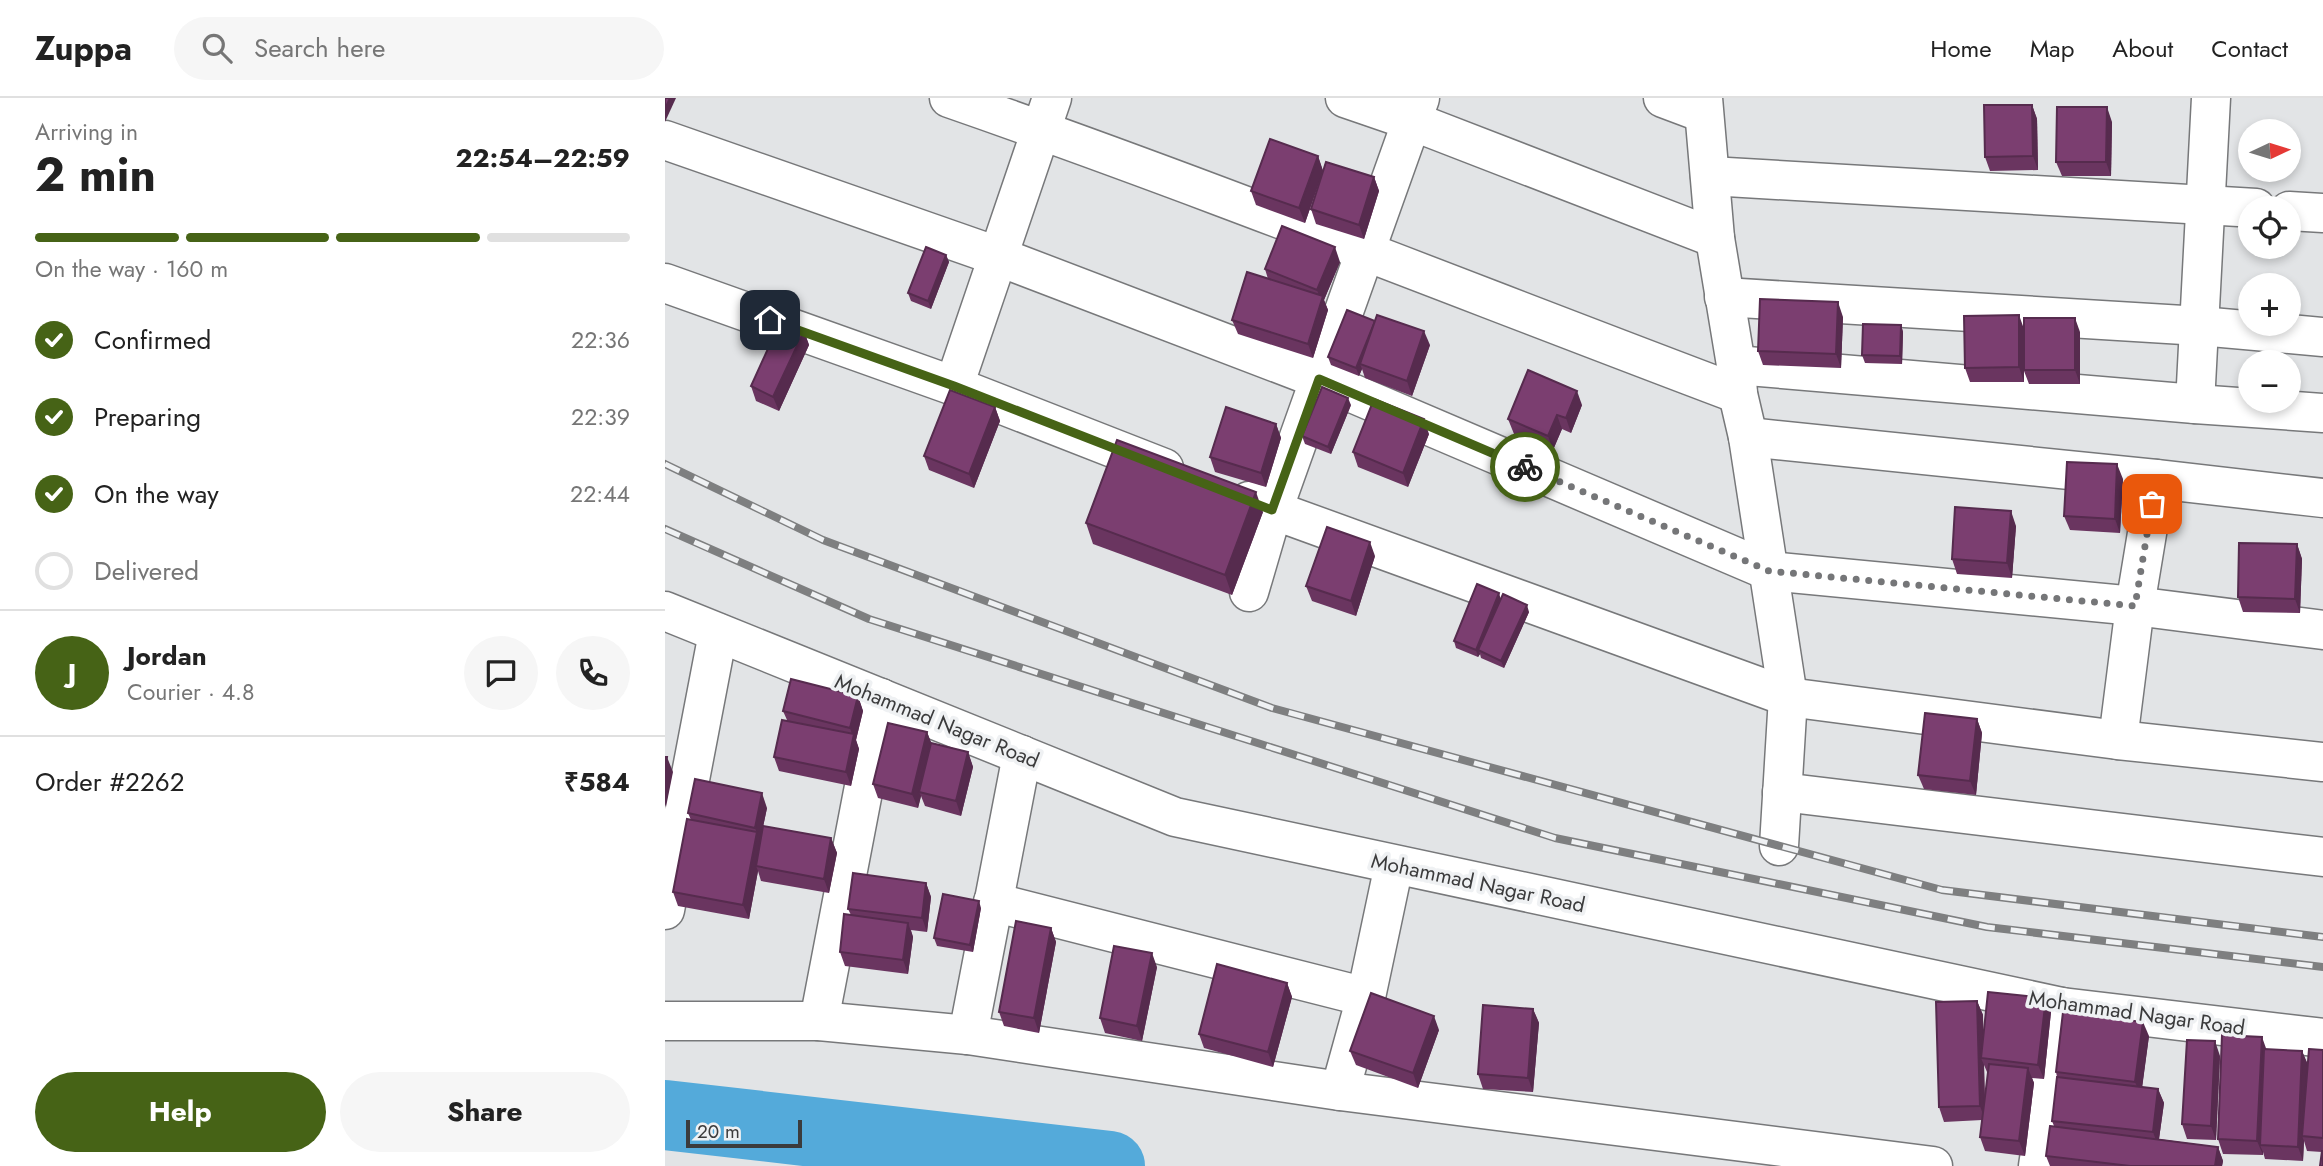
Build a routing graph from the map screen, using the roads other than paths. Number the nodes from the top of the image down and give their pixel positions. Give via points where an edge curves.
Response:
1 (949, 98) edge
2 (1345, 98) edge
3 (1663, 98) edge
4 (2211, 98) edge
5 (1703, 106) edge
6 (1416, 110) edge
7 (1046, 114) edge
8 (665, 140) edge
9 (1710, 176) junction
10 (2206, 205) junction
11 (2238, 207) edge
12 (2301, 212) edge
13 (2323, 213) edge
14 (1715, 238) junction
15 (1364, 253) junction
16 (997, 256) junction
17 (665, 283) edge
18 (1724, 297) junction
19 (2200, 326) junction
20 (2323, 337) edge
21 (1319, 379) junction
22 (1737, 379) junction
23 (954, 386) junction
24 (2195, 404) junction
25 (2323, 413) edge
26 (1748, 438) junction
27 (2156, 479) junction
28 (2323, 498) edge
29 (1272, 510) junction
30 (1769, 571) junction
31 (1249, 592) dead end
32 (2135, 606) junction
33 (665, 611) edge
34 (2323, 630) edge
35 (718, 633) junction
36 (1788, 697) junction
37 (881, 698) junction
38 (2118, 740) junction
39 (1022, 755) junction
40 (2323, 762) edge
41 (1782, 792) junction
42 (1779, 846) dead end
43 (2323, 857) edge
44 (1394, 865) junction
45 (993, 902) junction
46 (665, 910) edge
47 (1366, 997) junction
48 (2062, 1007) junction
49 (665, 1021) edge
50 (819, 1021) junction
51 (968, 1035) junction
52 (2323, 1038) edge
53 (1340, 1091) junction
54 (1834, 1160) edge
55 (1933, 1166) edge
56 (2038, 1166) edge

1 - 7 street
2 - 6 street
3 - 5 street
4 - 10 street
5 - 9 street
6 - 14 street
6 - 15 street
7 - 15 street
7 - 16 street
8 - 16 street
9 - 10 street
9 - 14 street
10 - 11 street
10 - 19 street
12 - 13 street
14 - 18 street
15 - 21 street
15 - 22 street
16 - 21 street
16 - 23 street
17 - 23 street
18 - 19 street
18 - 22 street
19 - 20 street
19 - 24 street
21 - 29 street
21 - 30 street
22 - 24 street
22 - 26 street
23 - 29 street
24 - 25 street
26 - 27 street
26 - 30 street
27 - 28 street
27 - 32 street
29 - 31 street
29 - 36 street
30 - 32 street
30 - 36 street
32 - 34 street
32 - 38 street
33 - 35 street, Mohammad Nagar Road
35 - 37 street, Mohammad Nagar Road
35 - 46 street
36 - 38 street
36 - 41 street
37 - 39 street, Mohammad Nagar Road
37 - 50 street
38 - 40 street
39 - 44 street, Mohammad Nagar Road via 1175,817
39 - 45 street
41 - 42 street
41 - 43 street
44 - 47 street
44 - 48 street, Mohammad Nagar Road
45 - 47 street
45 - 51 street
47 - 53 street
48 - 52 street, Mohammad Nagar Road
48 - 56 street
49 - 50 street
50 - 51 street
51 - 53 street
53 - 54 street
54 - 55 street

